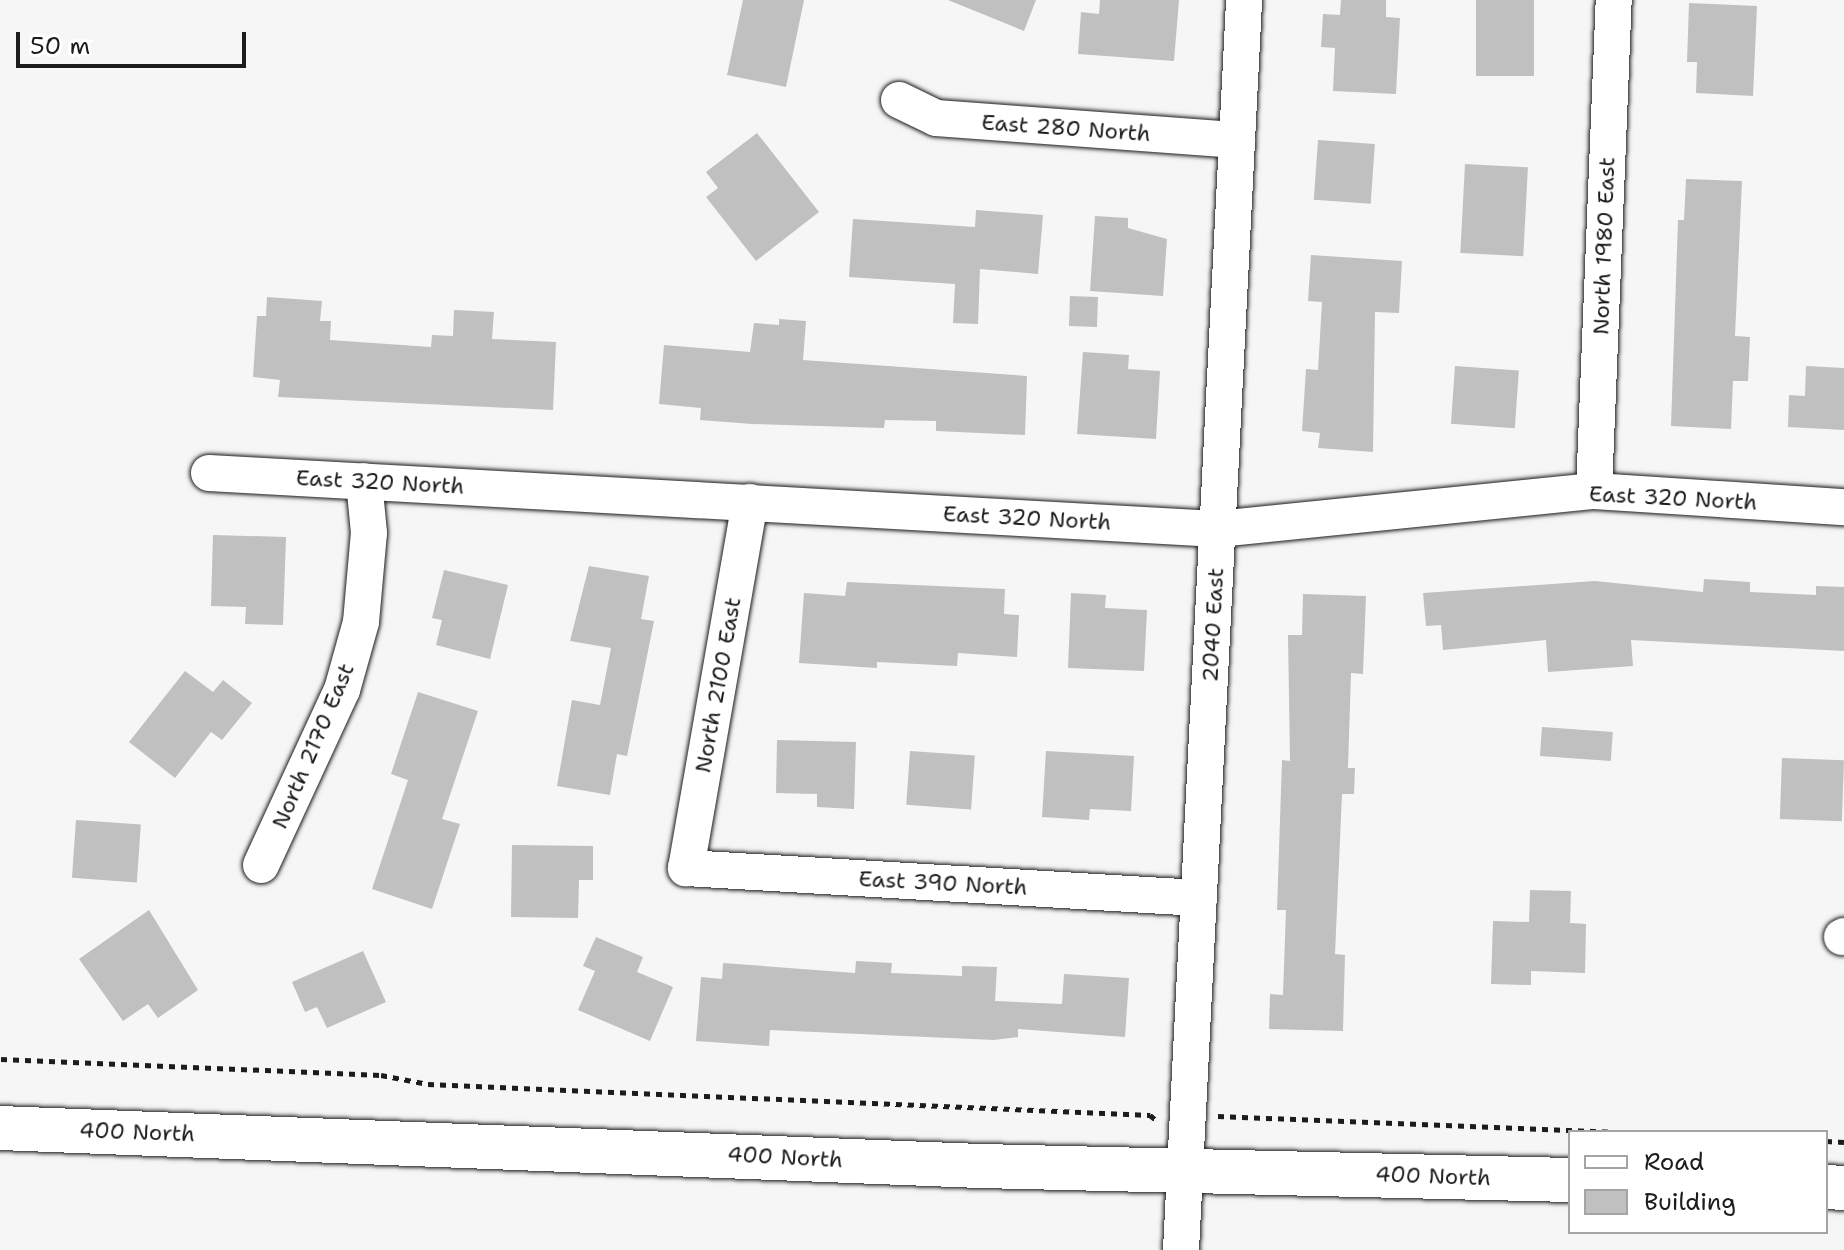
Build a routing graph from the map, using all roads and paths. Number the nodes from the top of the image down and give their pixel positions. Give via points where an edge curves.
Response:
1 (1244, 0) edge
2 (1614, 0) edge
3 (899, 100) dead end
4 (1237, 140) junction
5 (209, 473) dead end
6 (364, 481) junction
7 (1594, 491) junction
8 (750, 502) junction
9 (1844, 507) edge
10 (1218, 529) junction
11 (261, 865) dead end
12 (686, 868) joint
13 (1199, 898) junction
14 (1, 1059) edge
15 (1224, 1115) dead end
16 (1155, 1120) dead end
17 (0, 1128) edge
18 (1568, 1130) edge
19 (1185, 1169) junction
20 (1568, 1180) edge
21 (1181, 1250) edge

1 - 4 street, 2040 East
2 - 7 street, North 1980 East
3 - 4 street, East 280 North via 936,118
4 - 10 street, 2040 East
5 - 6 street, East 320 North
6 - 8 street, East 320 North
6 - 11 street, North 2170 East via 369,533 361,622 342,690
7 - 9 street, East 320 North
7 - 10 street, East 320 North
8 - 10 street, East 320 North
8 - 12 street, North 2100 East
10 - 13 street, 2040 East
12 - 13 street, East 390 North
13 - 19 street, 2040 East
14 - 16 path via 381,1075 428,1084 1150,1115
15 - 18 path
17 - 19 main road, 400 North
19 - 20 main road, 400 North
19 - 21 street, 2040 East

